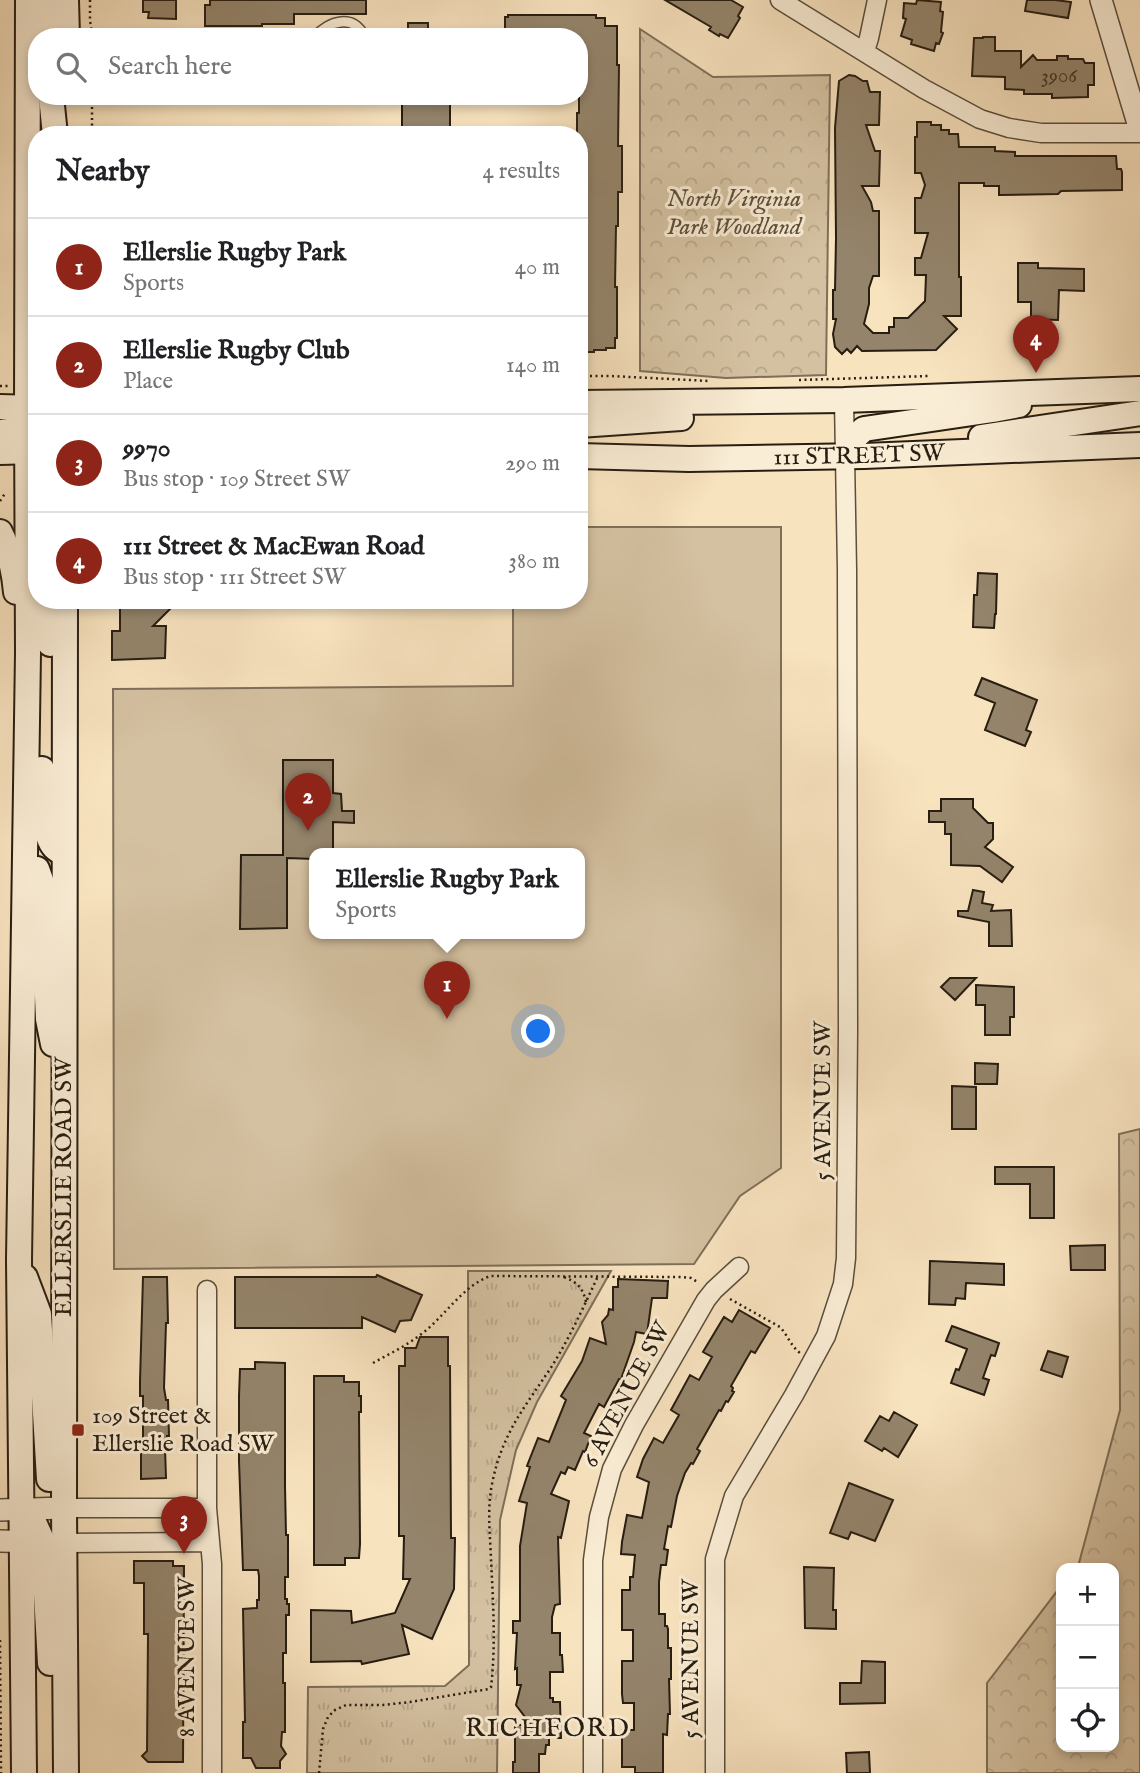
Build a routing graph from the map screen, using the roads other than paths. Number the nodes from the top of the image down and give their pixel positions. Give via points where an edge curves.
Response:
1 (28, 0) edge
2 (47, 0) edge
3 (66, 0) edge
4 (780, 0) edge
5 (877, 0) edge
6 (1101, 0) edge
7 (28, 28) edge
8 (48, 28) edge
9 (67, 28) edge
10 (323, 28) edge
11 (361, 28) edge
12 (865, 51) junction
13 (29, 105) edge
14 (52, 105) edge
15 (67, 105) edge
16 (29, 126) edge
17 (54, 126) edge
18 (67, 126) edge
19 (1140, 131) edge
20 (1140, 388) edge
21 (1055, 391) junction
22 (844, 400) junction
23 (767, 401) junction
24 (588, 403) edge
25 (0, 407) edge
26 (1140, 413) edge
27 (588, 424) edge
28 (28, 426) edge
29 (28, 429) edge
30 (0, 432) edge
31 (28, 432) edge
32 (1140, 445) edge
33 (0, 452) edge
34 (898, 454) junction
35 (588, 456) edge
36 (845, 456) junction
37 (0, 532) edge
38 (29, 609) edge
39 (48, 609) edge
40 (65, 609) edge
41 (75, 609) edge
42 (28, 653) junction
43 (28, 682) junction
44 (65, 783) junction
45 (64, 853) junction
46 (26, 855) junction
47 (65, 1099) junction
48 (19, 1260) junction
49 (739, 1267) dead end
50 (207, 1290) dead end
51 (57, 1508) junction
52 (207, 1508) junction
53 (10, 1510) edge
54 (32, 1542) edge
55 (209, 1542) junction
56 (66, 1763) edge
57 (24, 1773) edge
58 (212, 1773) edge
59 (593, 1773) edge
60 (715, 1773) edge

1 - 7 main road, ELLERSLIE ROAD SW
2 - 8 main road
3 - 9 main road
4 - 12 street
5 - 12 street
6 - 19 street
10 - 11 lane via 340,22
12 - 19 street via 951,105 1002,126 1049,134
13 - 16 main road, ELLERSLIE ROAD SW
14 - 17 main road
15 - 18 main road
20 - 21 main road
21 - 22 main road
21 - 36 main road via 993,410 864,429
22 - 23 main road
22 - 36 street, 5 AVENUE SW
23 - 24 main road
23 - 27 main road via 731,413
25 - 28 main road
26 - 34 main road
29 - 30 main road
31 - 33 main road
32 - 34 main road, 111 STREET SW
34 - 36 main road, 111 STREET SW
35 - 36 main road, 111 STREET SW
36 - 60 street, 5 AVENUE SW via 846,1258 832,1322 820,1350 734,1496 715,1559
37 - 42 main road via 15,575 16,604
38 - 42 main road, ELLERSLIE ROAD SW
39 - 44 main road
40 - 44 main road, ELLERSLIE ROAD SW
41 - 44 main road
42 - 43 main road, ELLERSLIE ROAD SW
43 - 45 main road via 37,715 49,838 55,849
43 - 46 main road, ELLERSLIE ROAD SW
44 - 45 main road, ELLERSLIE ROAD SW
45 - 47 main road, ELLERSLIE ROAD SW
46 - 47 main road via 39,871 41,883 48,1019
46 - 48 main road, ELLERSLIE ROAD SW
47 - 51 main road, ELLERSLIE ROAD SW
48 - 51 main road via 39,1314
48 - 53 main road, ELLERSLIE ROAD SW
49 - 59 street, 6 AVENUE SW via 706,1300 623,1446 598,1517 593,1560
50 - 52 street, 8 AVENUE SW
51 - 52 street
51 - 53 street
51 - 54 main road via 54,1529
52 - 55 street, 8 AVENUE SW
53 - 54 main road via 32,1518
54 - 55 street
54 - 56 main road via 52,1706
54 - 57 main road
55 - 58 street, 8 AVENUE SW

